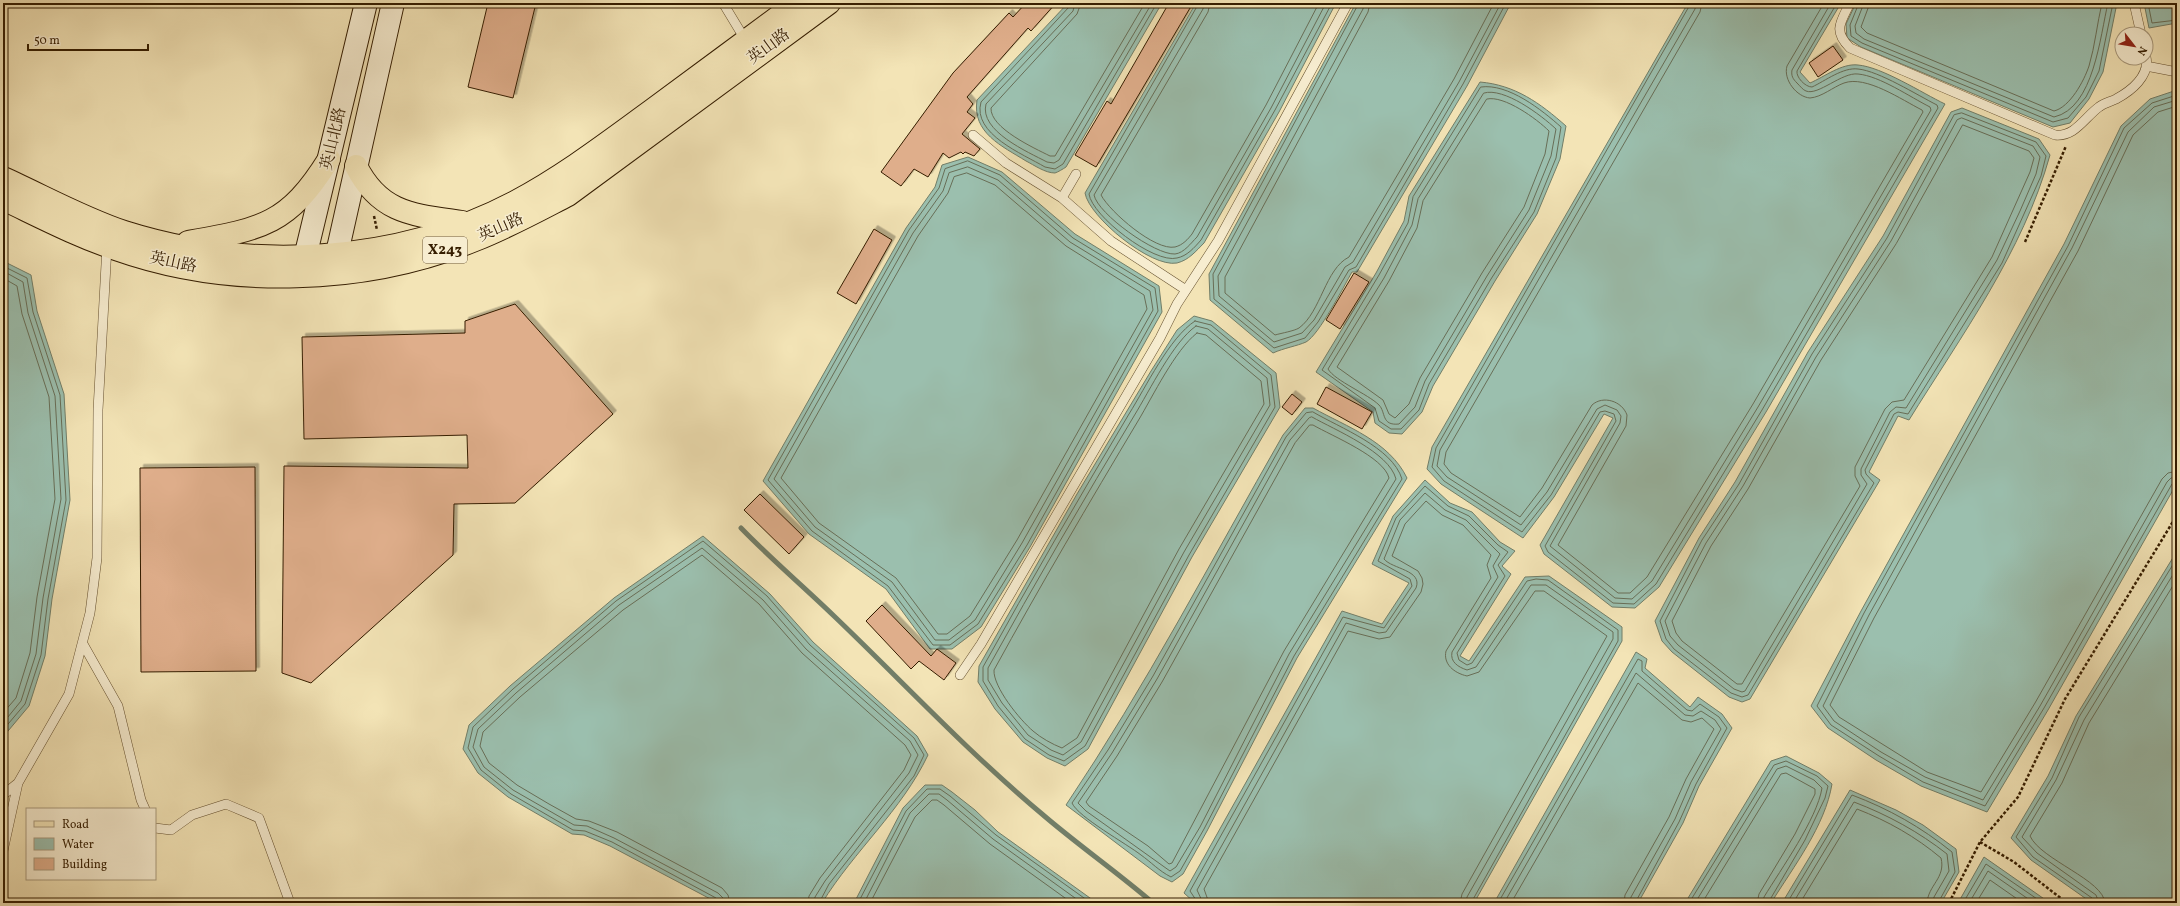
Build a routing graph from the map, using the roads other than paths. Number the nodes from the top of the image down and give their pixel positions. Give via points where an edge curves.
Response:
1 (366, 3) edge
2 (393, 3) edge
3 (723, 3) edge
4 (797, 3) edge
5 (829, 3) edge
6 (1348, 3) edge
7 (1850, 3) edge
8 (2134, 3) edge
9 (2139, 26) edge
10 (746, 41) junction
11 (2154, 65) edge
12 (2145, 66) edge
13 (2177, 72) edge
14 (973, 135) dead end
15 (329, 159) junction
16 (356, 166) junction
17 (1076, 174) dead end
18 (3, 178) edge
19 (1062, 198) junction
20 (3, 199) edge
21 (467, 223) junction
22 (172, 245) junction
23 (107, 246) junction
24 (334, 264) junction
25 (303, 266) junction
26 (1186, 290) junction
27 (83, 644) junction
28 (960, 675) dead end
29 (18, 783) junction
30 (3, 795) edge
31 (145, 808) edge
32 (156, 828) edge
33 (3, 851) edge
34 (290, 903) edge

1 - 15 main road, 英山北路
2 - 16 main road, 英山北路
3 - 10 lane
4 - 10 main road, 英山路 / X243
5 - 24 main road, 英山路 / X243 via 568,195 522,220 474,241 425,257 374,268
6 - 26 lane via 1218,241
7 - 12 lane via 1839,28 1841,39 1850,48 2055,135 2065,136 2097,109 2132,89 2144,76
8 - 9 lane
10 - 21 main road, 英山路 / X243 via 558,178 513,203
11 - 13 lane
14 - 19 lane via 1006,163
15 - 22 main road via 300,201 281,216 240,233
15 - 25 main road, 英山北路
16 - 21 main road via 373,191 384,202 398,210
16 - 24 main road, 英山北路
17 - 19 lane
18 - 22 main road, 英山路 / X243 via 76,214 123,232
19 - 26 lane via 1111,241
20 - 23 main road, 英山路 / X243
21 - 24 main road, 英山路 / X243 via 420,239 372,249
22 - 25 main road, 英山路 / X243 via 221,253 279,257
23 - 25 main road, 英山路 / X243 via 167,264 218,272 274,276
23 - 27 lane via 98,410 96,558 90,613
24 - 25 main road, 英山路 / X243
26 - 28 lane via 981,644
27 - 29 lane via 69,694
27 - 31 lane via 118,706
29 - 30 lane
29 - 33 lane
32 - 34 lane via 170,830 192,815 226,804 259,818

